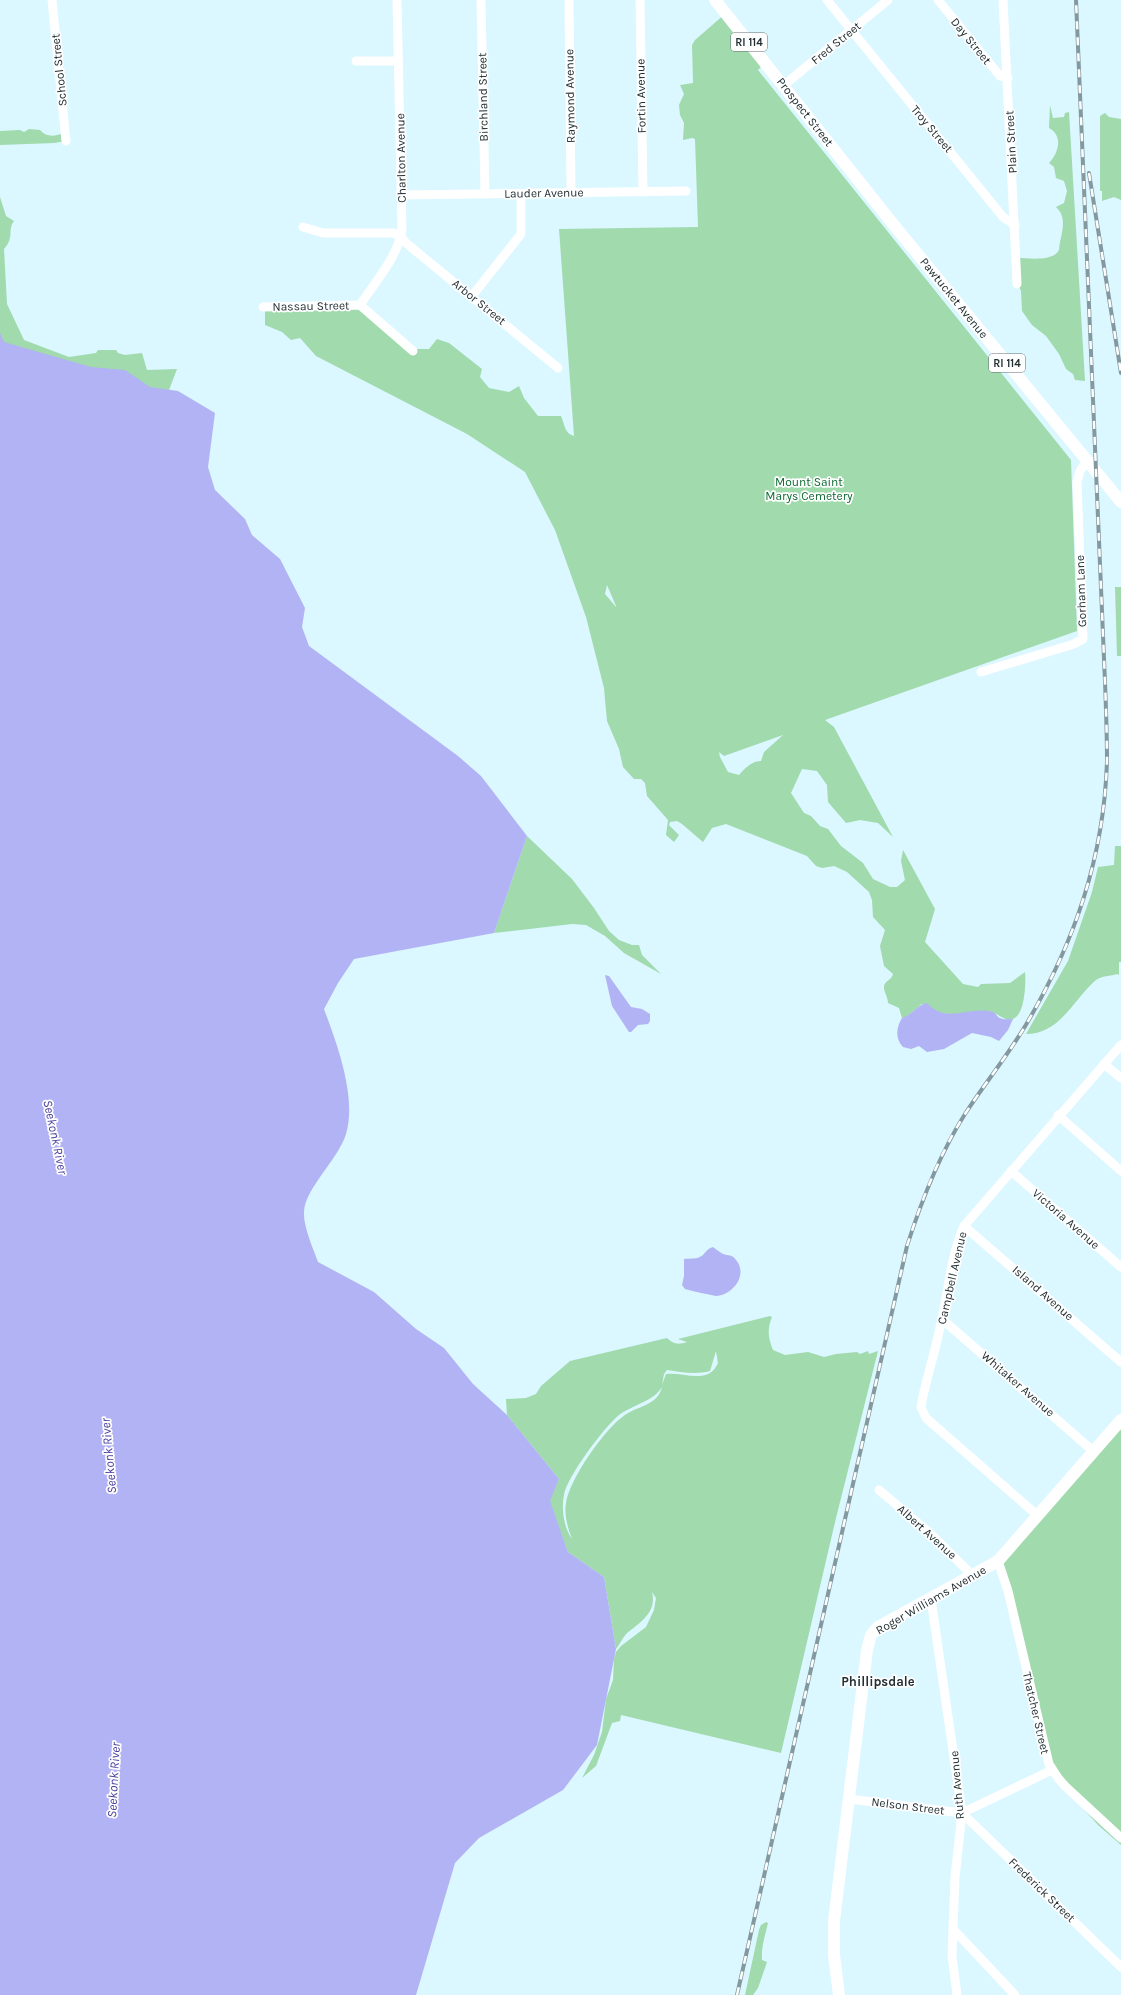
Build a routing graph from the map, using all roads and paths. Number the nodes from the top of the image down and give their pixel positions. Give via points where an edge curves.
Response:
1 (52, 0) edge
2 (397, 0) edge
3 (481, 0) edge
4 (568, 0) edge
5 (640, 0) edge
6 (715, 0) edge
7 (827, 0) edge
8 (888, 0) edge
9 (938, 0) edge
10 (1003, 0) edge
11 (852, 30) junction
12 (356, 61) dead end
13 (398, 61) junction
14 (1008, 78) junction
15 (784, 85) junction
16 (66, 141) dead end
17 (686, 191) dead end
18 (571, 192) junction
19 (643, 192) junction
20 (485, 194) junction
21 (521, 194) junction
22 (401, 195) junction
23 (893, 224) joint
24 (1015, 225) junction
25 (303, 227) dead end
26 (401, 236) junction
27 (1017, 284) dead end
28 (472, 296) junction
29 (360, 305) junction
30 (263, 307) dead end
31 (413, 351) dead end
32 (558, 368) dead end
33 (1086, 462) junction
34 (1121, 502) edge
35 (980, 672) dead end
36 (1121, 1044) edge
37 (1104, 1064) junction
38 (1121, 1078) edge
39 (1058, 1115) junction
40 (1011, 1171) junction
41 (1121, 1171) edge
42 (964, 1226) junction
43 (1121, 1267) edge
44 (942, 1319) junction
45 (1121, 1362) edge
46 (1121, 1420) edge
47 (1093, 1451) junction
48 (879, 1490) dead end
49 (1038, 1515) junction
50 (998, 1561) junction
51 (973, 1576) junction
52 (931, 1599) junction
53 (1052, 1770) junction
54 (849, 1799) junction
55 (962, 1813) junction
56 (1121, 1838) edge
57 (953, 1929) junction
58 (1121, 1967) edge
59 (839, 1995) edge
60 (957, 1995) edge
61 (1015, 1995) edge

1 - 16 street, School Street
2 - 13 street, Charlton Avenue
3 - 20 street, Birchland Street
4 - 18 street, Raymond Avenue
5 - 19 street, Fortin Avenue
6 - 15 main road, Prospect Street / RI 114
7 - 11 street, Troy Street
8 - 11 street, Fred Street
9 - 14 street, Day Street via 1000,76
10 - 14 street, Plain Street
11 - 15 street, Fred Street
11 - 24 street, Troy Street via 1003,217
12 - 13 street
13 - 22 street, Charlton Avenue
14 - 24 street, Plain Street
15 - 23 main road, Prospect Street / RI 114
17 - 19 street, Lauder Avenue
18 - 19 street, Lauder Avenue
18 - 21 street, Lauder Avenue
20 - 21 street, Lauder Avenue
20 - 22 street, Lauder Avenue
21 - 28 street via 521,234
22 - 26 street, Charlton Avenue
23 - 33 main road, Pawtucket Avenue / RI 114
24 - 27 street, Plain Street
25 - 26 street via 323,233 394,233
26 - 28 street, Arbor Street via 406,243
26 - 29 street, Charlton Avenue via 393,254
28 - 32 street, Arbor Street
29 - 30 street, Nassau Street
29 - 31 street, Nassau Street
33 - 34 main road, Pawtucket Avenue / RI 114
33 - 35 street, Gorham Lane via 1077,482 1083,639 1074,644
36 - 37 street, Campbell Avenue
37 - 38 street
37 - 39 street, Campbell Avenue
39 - 40 street, Campbell Avenue
39 - 41 street
40 - 42 street, Campbell Avenue
40 - 43 street, Victoria Avenue
42 - 44 street, Campbell Avenue via 951,1272
42 - 45 street, Island Avenue
44 - 47 street, Whitaker Avenue
44 - 49 street, Campbell Avenue via 923,1396 923,1414
46 - 47 main road, Roger Williams Avenue
47 - 49 main road, Roger Williams Avenue
48 - 51 street, Albert Avenue via 931,1534
49 - 50 main road, Roger Williams Avenue
50 - 51 main road, Roger Williams Avenue
50 - 53 street, Thatcher Street via 1008,1591 1046,1755
51 - 52 main road, Roger Williams Avenue
52 - 54 main road, Roger Williams Avenue via 878,1627 871,1635
52 - 55 street, Ruth Avenue
53 - 55 street, Nelson Street
53 - 56 street, Thatcher Street via 1065,1786
54 - 55 street, Nelson Street
54 - 59 main road, Roger Williams Avenue via 834,1921 834,1955
55 - 57 street, Ruth Avenue
55 - 58 street, Frederick Street
57 - 60 street, Ruth Avenue via 952,1963
57 - 61 street

